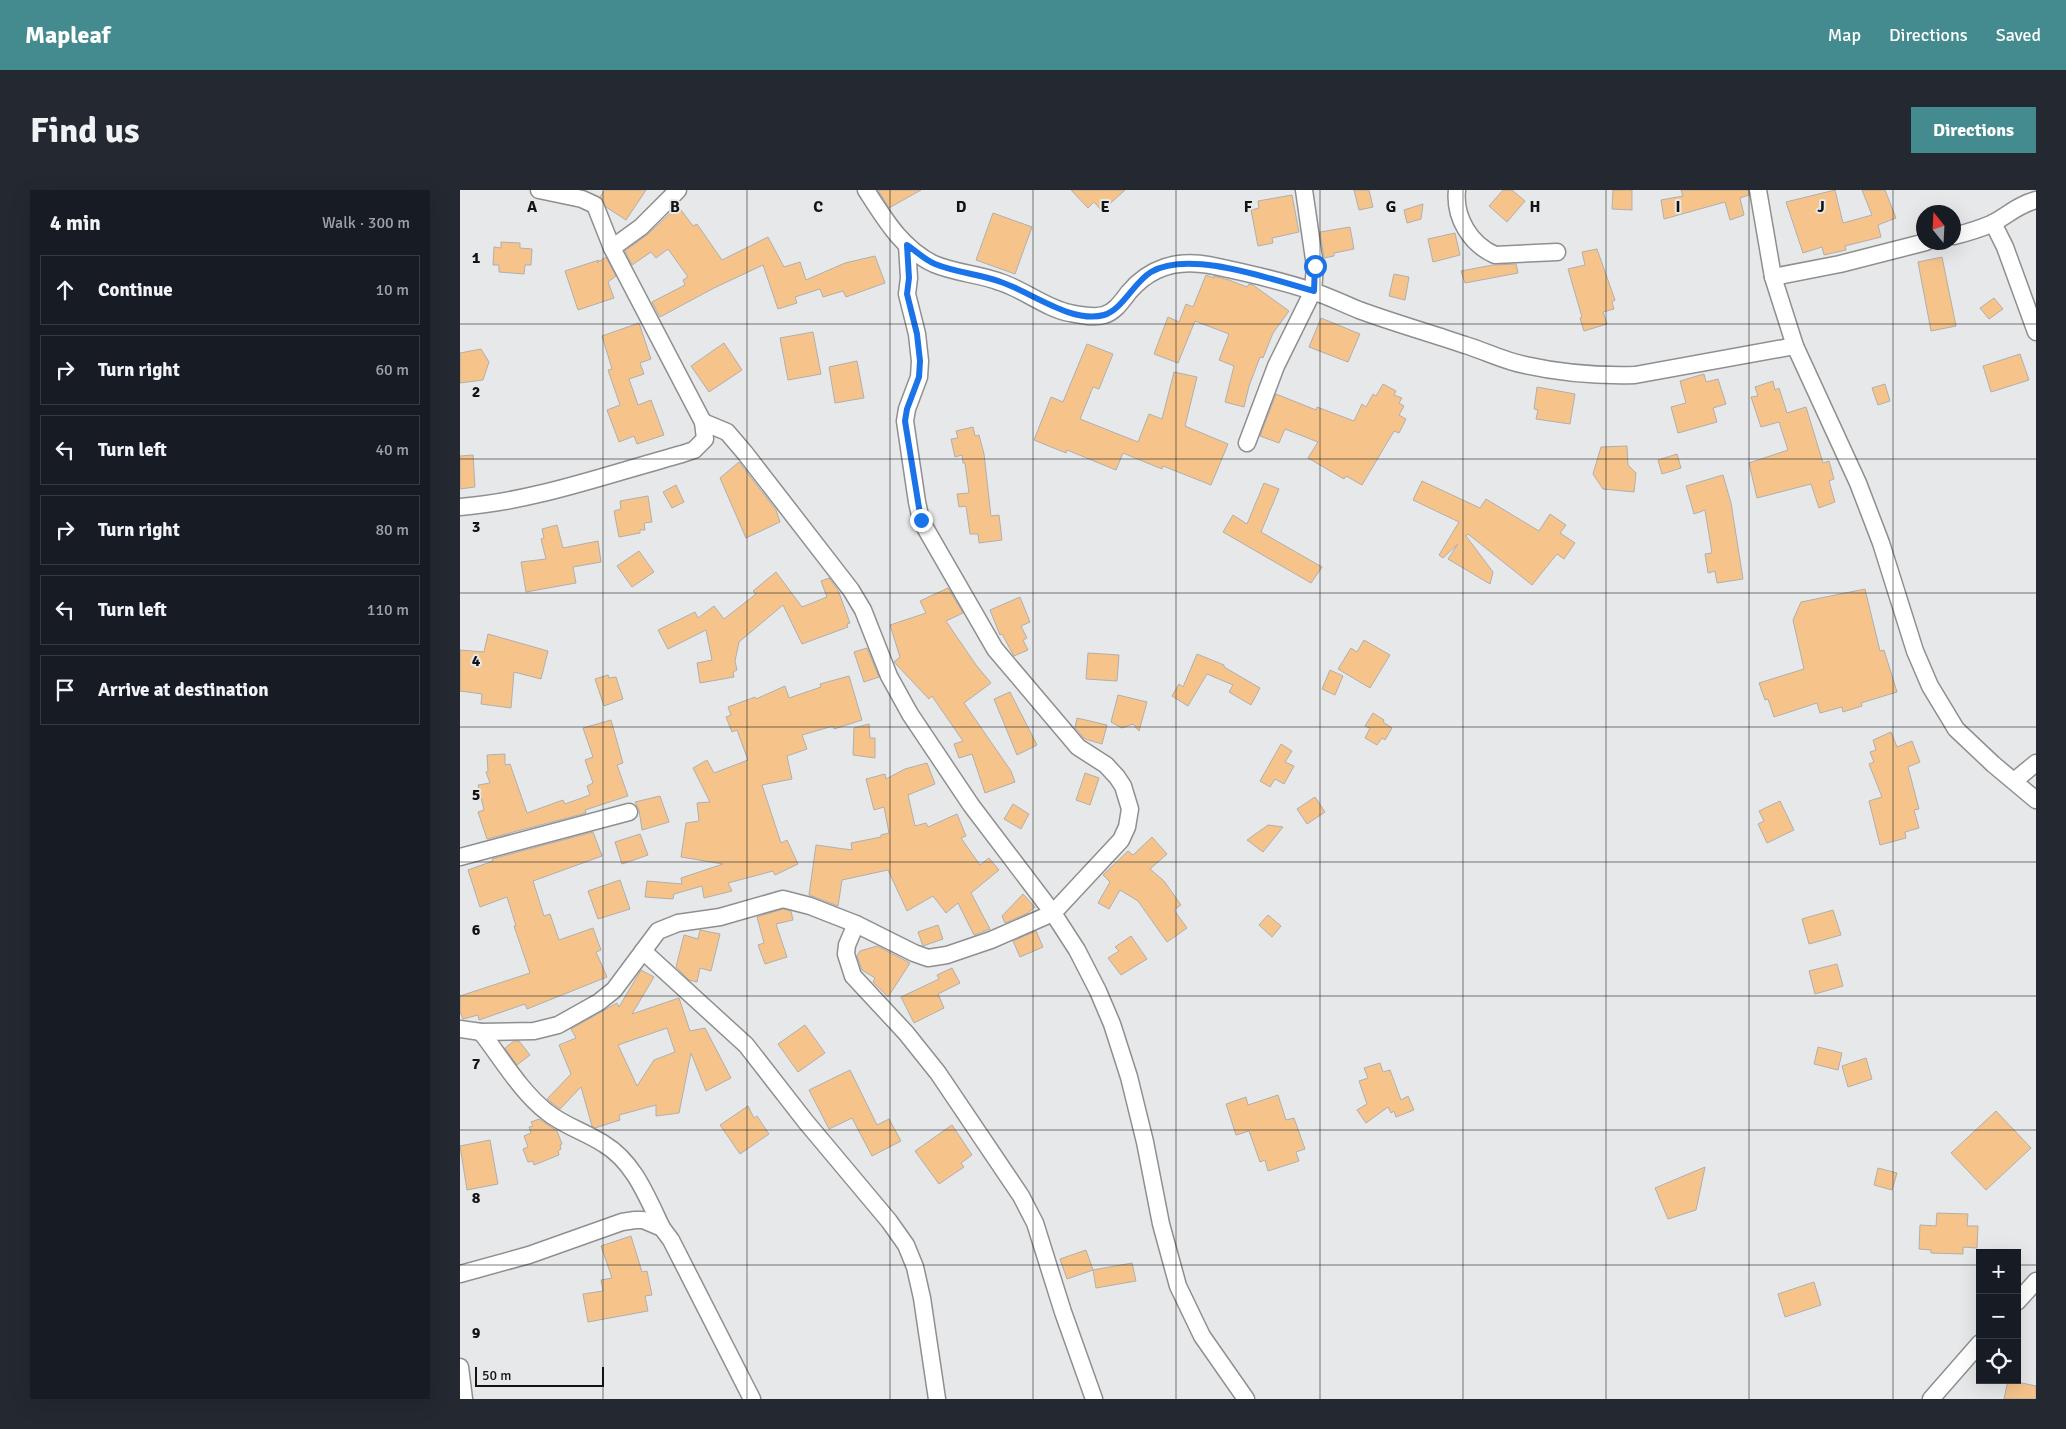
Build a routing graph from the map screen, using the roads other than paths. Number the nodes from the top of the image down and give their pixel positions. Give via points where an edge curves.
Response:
1 (539, 190) edge
2 (678, 190) edge
3 (866, 190) edge
4 (1304, 190) edge
5 (1457, 190) edge
6 (1758, 190) edge
7 (2036, 200) edge
8 (1993, 223) junction
9 (1961, 234) edge
10 (907, 245) junction
11 (1916, 245) edge
12 (612, 248) junction
13 (1557, 252) dead end
14 (1773, 277) junction
15 (1314, 291) junction
16 (2036, 332) edge
17 (1795, 346) junction
18 (703, 422) junction
19 (1247, 443) dead end
20 (460, 507) edge
21 (2036, 763) edge
22 (2014, 781) junction
23 (2036, 800) edge
24 (629, 812) dead end
25 (460, 857) edge
26 (1053, 913) junction
27 (856, 924) junction
28 (643, 951) junction
29 (460, 1029) edge
30 (481, 1032) junction
31 (662, 1228) junction
32 (462, 1276) edge
33 (2036, 1281) edge
34 (2021, 1298) edge
35 (1976, 1348) edge
36 (460, 1367) edge
37 (464, 1399) edge
38 (752, 1399) edge
39 (937, 1399) edge
40 (1094, 1399) edge
41 (1246, 1399) edge
42 (1931, 1399) edge

1 - 12 street via 591,202
2 - 12 street via 641,226
3 - 10 street via 885,220
4 - 15 street via 1315,266
5 - 13 street via 1456,200 1462,221 1476,245 1495,255
6 - 14 street
7 - 8 street via 2018,206
8 - 9 street
8 - 16 street
10 - 15 street via 933,263 1001,282 1068,313 1097,316 1110,312 1144,277 1174,264 1206,265
10 - 26 street via 907,294 920,361 919,377 905,421 921,520 995,649 1078,746 1106,765 1117,777 1128,798 1130,809 1126,833
11 - 14 street
12 - 18 street
14 - 17 street
15 - 17 street via 1356,309 1504,359 1568,372 1635,375
15 - 19 street via 1276,366
17 - 22 street via 1858,483 1930,686 1956,729
18 - 20 street via 705,439 694,450 529,496
18 - 26 street via 727,432 851,590 863,610 889,676 910,714 971,805
21 - 22 street
22 - 23 street
24 - 25 street
26 - 27 street via 991,940 933,958 914,953
26 - 41 street via 1098,991 1122,1054 1145,1142 1161,1224 1184,1301 1202,1336
27 - 28 street via 783,899 720,917 664,928 654,934
27 - 40 street via 846,954 853,976 938,1073 1021,1196 1035,1223
28 - 30 street via 614,990 580,1014 543,1030
28 - 39 street via 746,1045 906,1245 922,1298
29 - 30 street
30 - 31 street via 531,1097 548,1113 605,1144 624,1159
31 - 32 street via 643,1220 622,1222
31 - 38 street via 687,1270
33 - 34 street
35 - 42 street
36 - 37 street

